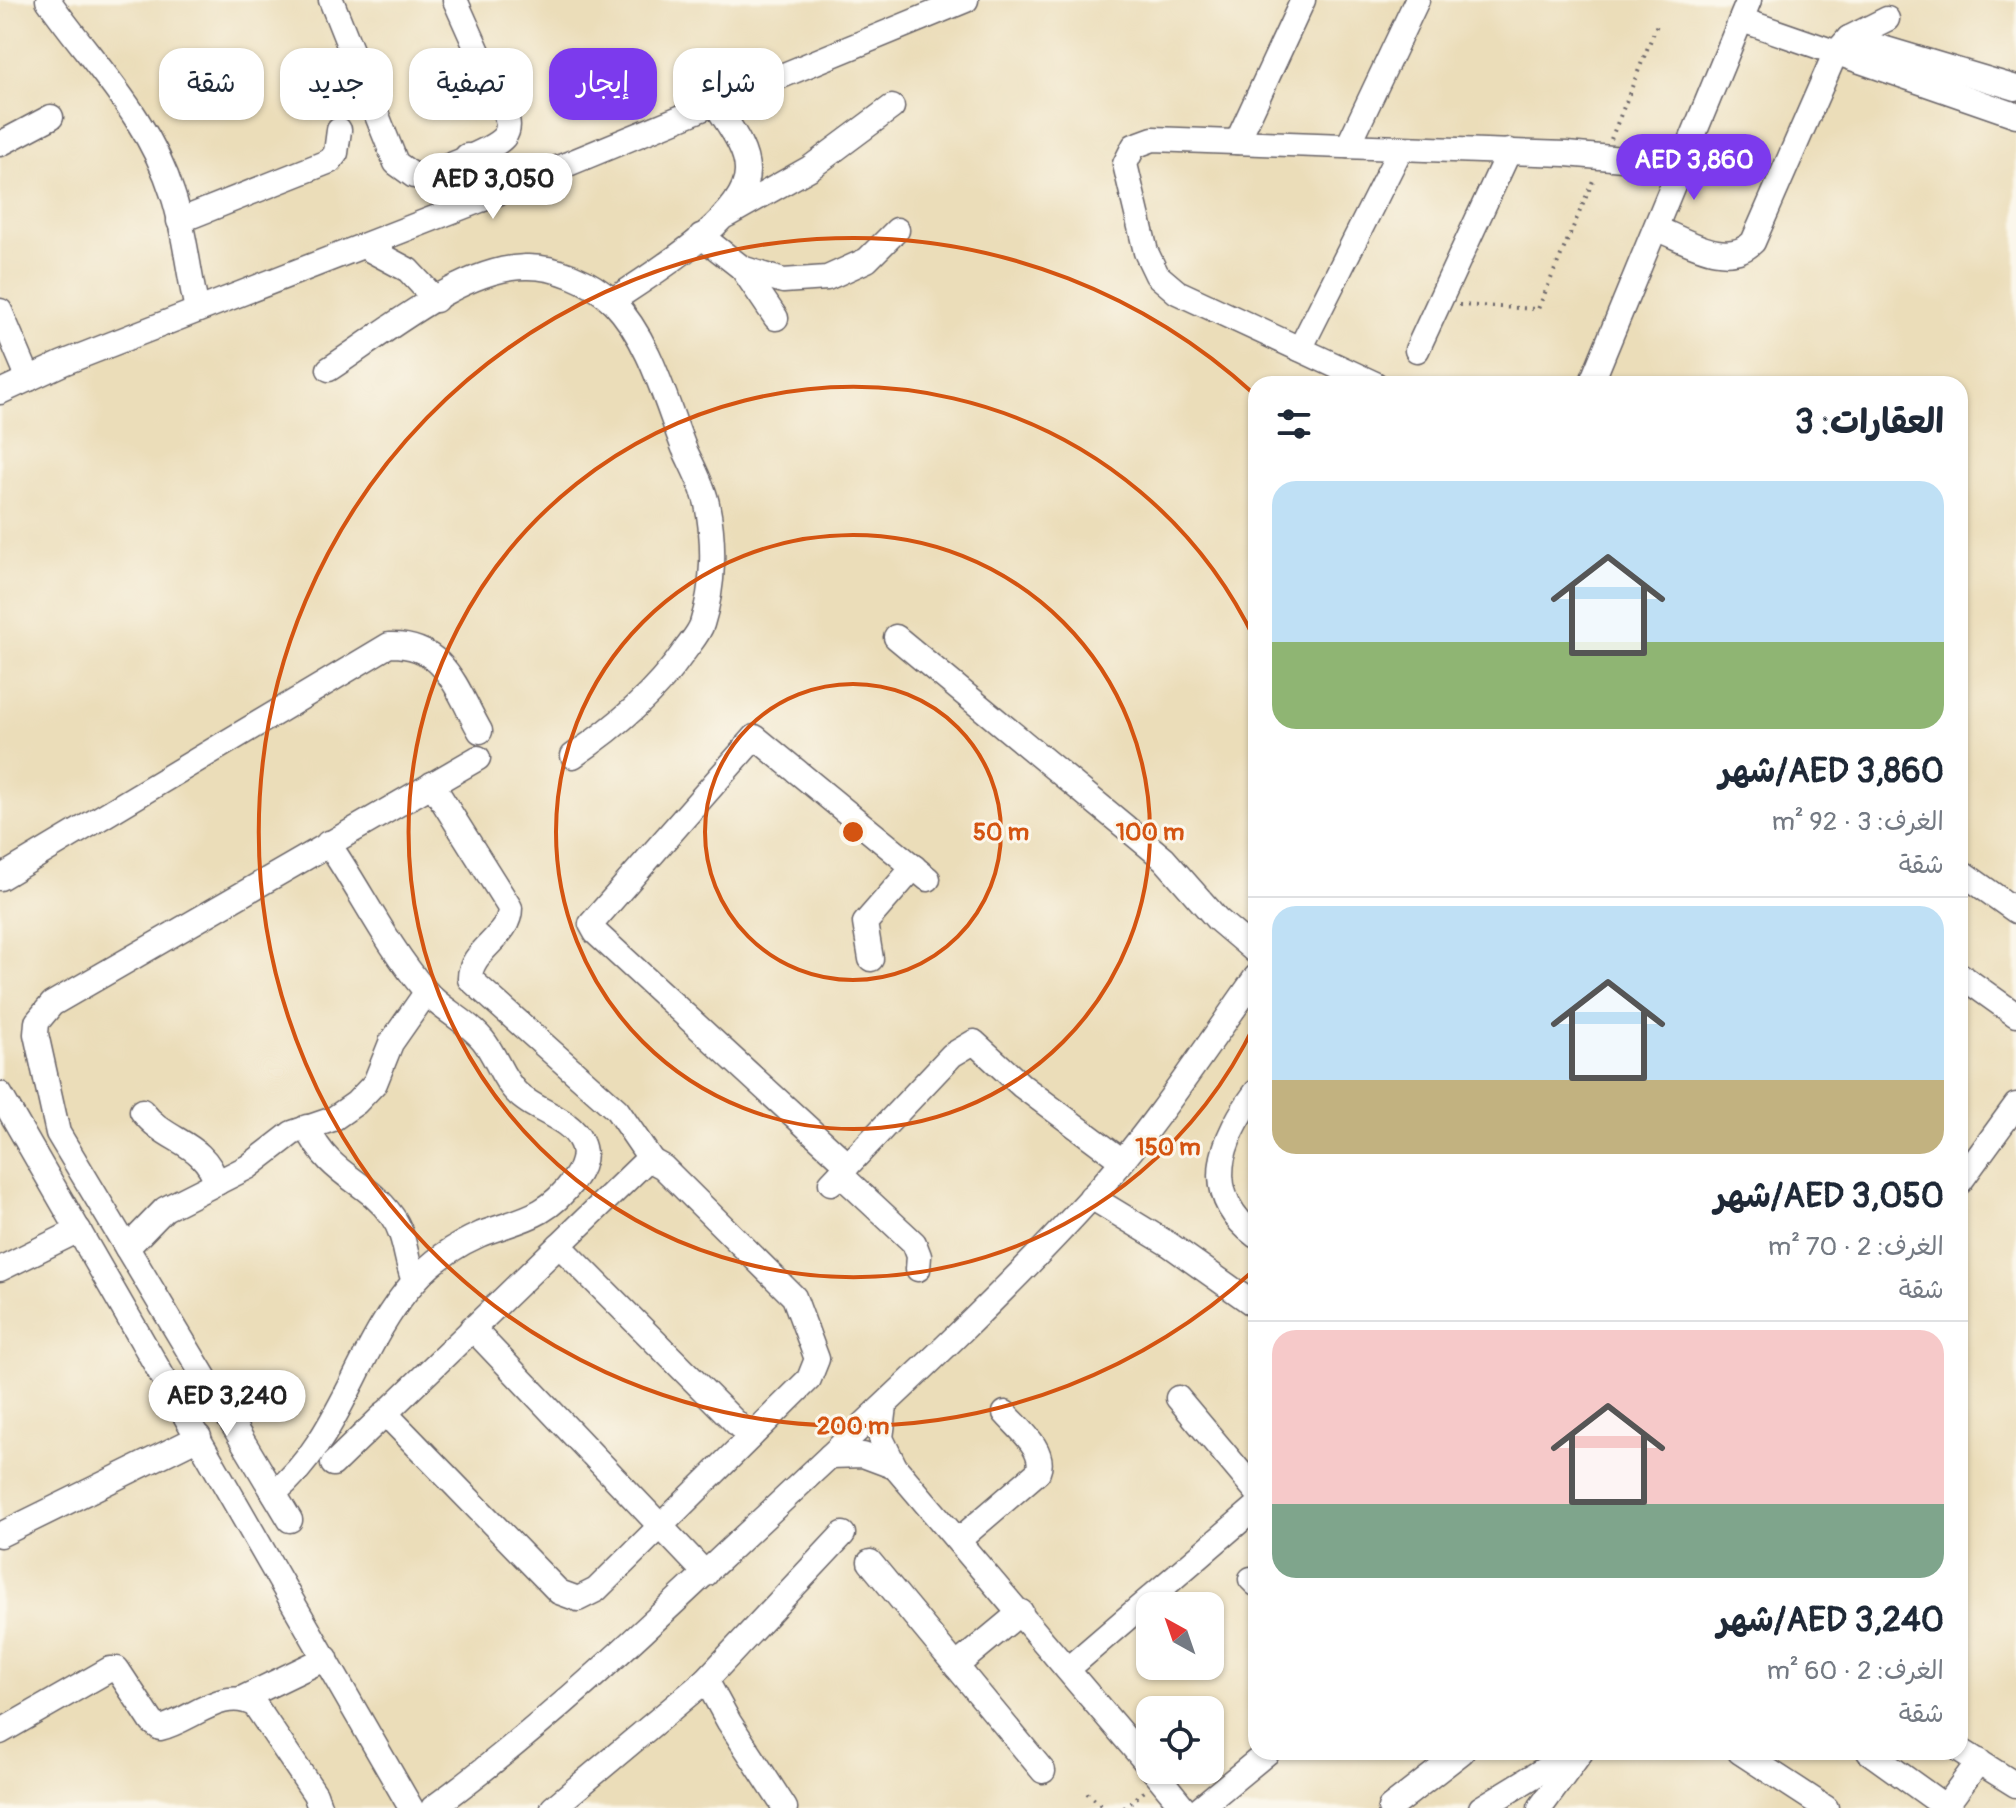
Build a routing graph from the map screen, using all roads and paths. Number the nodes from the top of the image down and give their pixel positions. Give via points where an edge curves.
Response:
1 (48, 0) edge
2 (331, 0) edge
3 (455, 0) edge
4 (966, 0) edge
5 (1303, 0) edge
6 (1417, 0) edge
7 (1746, 10) edge
8 (1887, 19) dead end
9 (1658, 22) dead end
10 (1842, 46) junction
11 (784, 75) edge
12 (2016, 88) edge
13 (892, 107) dead end
14 (2016, 115) edge
15 (51, 117) dead end
16 (674, 120) edge
17 (725, 120) edge
18 (339, 130) dead end
19 (1237, 142) junction
20 (0, 144) edge
21 (1348, 146) junction
22 (1401, 148) junction
23 (1509, 151) junction
24 (467, 156) junction
25 (1604, 157) junction
26 (1681, 171) junction
27 (483, 199) junction
28 (721, 217) junction
29 (179, 221) junction
30 (1657, 229) junction
31 (897, 230) dead end
32 (701, 236) junction
33 (363, 246) junction
34 (742, 268) junction
35 (436, 300) junction
36 (612, 301) junction
37 (1438, 304) junction
38 (197, 309) junction
39 (0, 311) edge
40 (776, 318) dead end
41 (1300, 349) junction
42 (1417, 350) dead end
43 (329, 369) dead end
44 (1358, 376) edge
45 (1594, 376) edge
46 (29, 379) junction
47 (0, 392) edge
48 (896, 637) dead end
49 (480, 731) dead end
50 (573, 756) dead end
51 (478, 758) dead end
52 (432, 784) junction
53 (328, 843) junction
54 (1968, 877) edge
55 (0, 878) edge
56 (2016, 911) edge
57 (1248, 945) edge
58 (880, 950) dead end
59 (1968, 981) edge
60 (1248, 988) edge
61 (426, 993) junction
62 (2016, 1015) edge
63 (0, 1094) edge
64 (1248, 1103) edge
65 (2016, 1105) edge
66 (142, 1111) dead end
67 (307, 1127) junction
68 (1121, 1160) junction
69 (652, 1161) junction
70 (1968, 1171) edge
71 (840, 1174) junction
72 (217, 1183) junction
73 (1091, 1197) junction
74 (1248, 1228) edge
75 (79, 1230) junction
76 (559, 1245) junction
77 (127, 1248) junction
78 (3, 1261) edge
79 (918, 1269) dead end
80 (414, 1281) junction
81 (1248, 1300) edge
82 (472, 1328) junction
83 (1178, 1398) dead end
84 (885, 1406) junction
85 (385, 1413) junction
86 (1005, 1413) dead end
87 (199, 1437) junction
88 (750, 1437) junction
89 (830, 1456) junction
90 (333, 1464) dead end
91 (895, 1467) junction
92 (1248, 1481) edge
93 (274, 1493) junction
94 (1248, 1514) edge
95 (290, 1520) dead end
96 (662, 1525) junction
97 (843, 1534) dead end
98 (0, 1535) edge
99 (960, 1539) junction
100 (870, 1562) dead end
101 (706, 1574) junction
102 (1021, 1612) junction
103 (326, 1658) junction
104 (956, 1666) junction
105 (1069, 1668) junction
106 (706, 1680) junction
107 (241, 1699) junction
108 (0, 1732) edge
109 (1136, 1750) edge
110 (1970, 1756) edge
111 (1258, 1760) edge
112 (1452, 1760) edge
113 (1560, 1760) edge
114 (1575, 1760) edge
115 (1752, 1760) edge
116 (1880, 1760) edge
117 (1043, 1771) dead end
118 (1164, 1784) edge
119 (2016, 1785) edge
120 (1087, 1793) dead end
121 (320, 1808) edge
122 (411, 1808) edge
123 (433, 1808) edge
124 (553, 1808) edge
125 (785, 1808) edge
126 (1104, 1808) edge
127 (1184, 1808) edge
128 (1200, 1808) edge
129 (1390, 1808) edge
130 (1481, 1808) edge
131 (1540, 1808) edge
132 (1826, 1808) edge
133 (1946, 1808) edge

1 - 29 street via 129,105 154,149
2 - 24 street via 401,169 422,175
3 - 24 street via 508,121 504,137
4 - 11 street
5 - 19 street
6 - 21 street
7 - 10 street
7 - 26 street
8 - 10 street
9 - 25 path
10 - 12 street
10 - 14 street
10 - 30 street via 1744,252 1718,253
13 - 28 street via 810,168
15 - 20 street
16 - 27 street
17 - 28 street via 746,157 748,173 738,198
18 - 29 street via 330,161
19 - 21 street
19 - 41 street via 1153,139 1134,146 1125,164 1146,252 1157,275 1177,292
21 - 22 street
22 - 23 street
22 - 41 street
23 - 25 street
23 - 37 street
24 - 27 street
25 - 26 street
25 - 37 path via 1538,309
26 - 30 street
27 - 33 street
28 - 32 street
29 - 38 street
30 - 45 street
31 - 34 street via 867,260 827,278 783,281
32 - 34 street
32 - 36 street
33 - 35 street via 408,270
33 - 38 street
34 - 40 street
35 - 36 street via 467,280 527,267 572,277
35 - 43 street
36 - 50 street via 646,352 707,503 713,565 702,627 667,677 623,722
37 - 42 street
38 - 46 street
39 - 46 street
41 - 44 street
46 - 47 street
48 - 57 street via 1164,859
49 - 55 street via 436,658 423,649 389,645
51 - 52 street
52 - 53 street
52 - 69 street via 510,908 507,925 473,964 470,979 617,1110
53 - 61 street
53 - 77 street via 52,1004 37,1022 58,1133
54 - 56 street
58 - 71 street via 867,918 921,873 755,737 591,924
59 - 62 street
60 - 68 street
61 - 67 street via 391,1043 368,1092 333,1119
61 - 80 street via 476,1032 527,1102 575,1132 584,1157 573,1181 547,1208 458,1246
63 - 75 street
64 - 74 street via 1223,1146 1220,1170 1234,1215
65 - 70 street
66 - 72 street via 157,1128 203,1156
67 - 72 street
67 - 80 street via 325,1159 395,1219
68 - 71 street via 1022,1086 974,1042 952,1055
68 - 73 street
69 - 76 street via 640,1166
69 - 88 street via 794,1297 802,1326 816,1348 809,1379
71 - 79 street via 914,1243
72 - 77 street via 165,1209
73 - 81 street
73 - 84 street
75 - 78 street
75 - 87 street
76 - 82 street
76 - 88 street
77 - 93 street
80 - 93 street via 394,1307 312,1454
82 - 85 street
82 - 96 street
83 - 92 street
84 - 89 street
84 - 91 street via 881,1438
85 - 90 street
85 - 96 street via 567,1598 588,1596
86 - 99 street via 1037,1450 1041,1465
87 - 98 street
87 - 103 street
88 - 96 street
89 - 91 street via 863,1455
89 - 101 street
91 - 99 street
93 - 95 street
94 - 105 street
96 - 101 street
97 - 106 street
99 - 102 street
100 - 104 street
101 - 123 street via 545,1720
102 - 104 street
102 - 105 street
103 - 107 street
103 - 122 street
104 - 117 street
105 - 109 street
106 - 124 street
106 - 125 street
107 - 108 street via 225,1700 160,1728 114,1668
107 - 121 street via 261,1711
110 - 119 street
110 - 133 street
111 - 128 street
112 - 129 street
113 - 130 street
114 - 131 street
115 - 132 street
116 - 133 street
118 - 127 street
120 - 126 path

